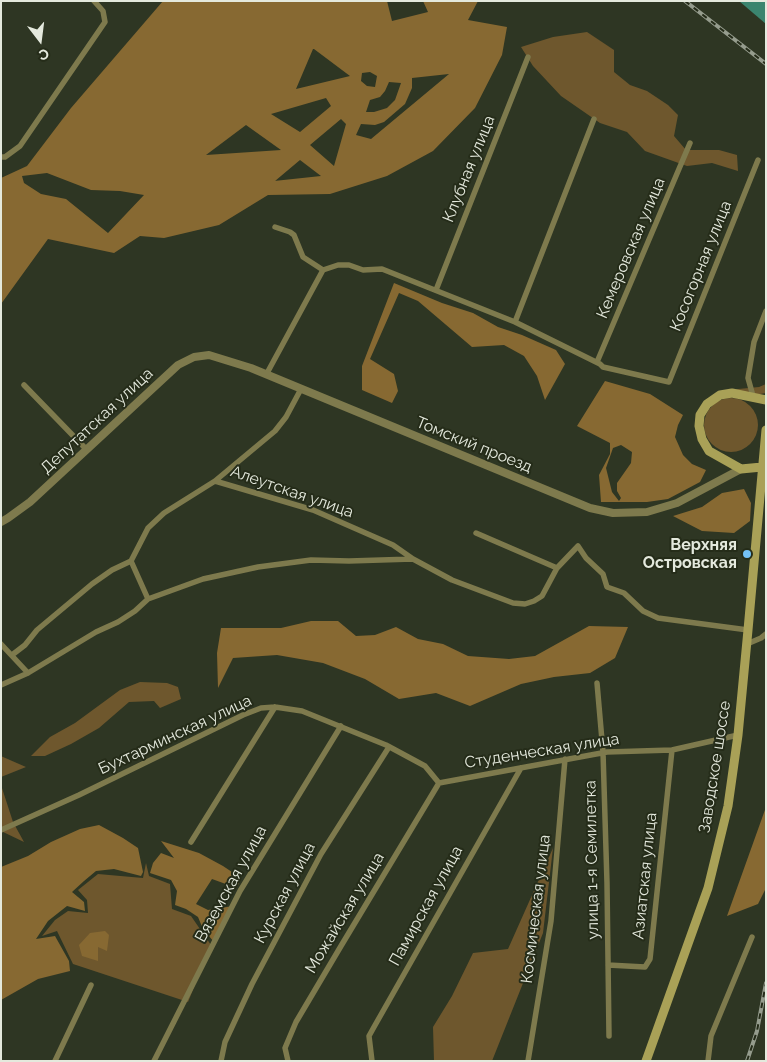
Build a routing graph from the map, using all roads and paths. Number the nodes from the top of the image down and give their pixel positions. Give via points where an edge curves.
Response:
1 (94, 1) edge
2 (102, 1) edge
3 (103, 10) junction
4 (528, 57) dead end
5 (594, 119) dead end
6 (690, 144) dead end
7 (1, 157) edge
8 (758, 160) dead end
9 (275, 227) dead end
10 (323, 270) junction
11 (436, 290) junction
12 (766, 311) edge
13 (515, 322) junction
14 (217, 356) joint
15 (598, 363) junction
16 (266, 375) junction
17 (24, 385) dead end
18 (301, 389) junction
19 (753, 396) junction
20 (766, 400) edge
21 (766, 430) edge
22 (86, 449) junction
23 (762, 468) junction
24 (741, 469) junction
25 (214, 481) junction
26 (1, 522) edge
27 (476, 533) dead end
28 (412, 559) junction
29 (131, 561) junction
30 (557, 568) junction
31 (148, 599) junction
32 (748, 630) junction
33 (766, 634) edge
34 (1, 644) edge
35 (747, 644) junction
36 (12, 655) junction
37 (28, 673) junction
38 (597, 683) dead end
39 (1, 685) edge
40 (275, 707) junction
41 (341, 726) junction
42 (738, 735) junction
43 (389, 747) junction
44 (672, 750) junction
45 (603, 752) junction
46 (565, 759) junction
47 (520, 768) junction
48 (440, 783) junction
49 (1, 830) edge
50 (191, 842) dead end
51 (752, 937) dead end
52 (608, 965) junction
53 (91, 985) dead end
54 (608, 1036) dead end
55 (55, 1061) edge
56 (154, 1061) edge
57 (221, 1061) edge
58 (288, 1061) edge
59 (372, 1061) edge
60 (528, 1061) edge
61 (646, 1061) edge
62 (708, 1061) edge

1 - 3 street
2 - 3 street
3 - 7 street via 105,22 20,146
4 - 11 street, Клубная улица
5 - 13 street
6 - 15 street, Кемеровская улица
8 - 15 street, Косогорная улица via 669,382 603,367
9 - 10 street via 294,235 303,257
10 - 11 street via 338,265 363,270 382,268
10 - 16 street
11 - 13 street
12 - 19 street via 754,342 748,378
13 - 15 street
14 - 16 street, Томский проезд
14 - 22 street, Депутатская улица via 194,357 178,365
16 - 18 street, Томский проезд
17 - 22 street
18 - 24 street, Томский проезд via 596,509 613,513 647,512 677,503
18 - 25 street, Алеутская улица via 275,431
19 - 20 main road
19 - 24 main road via 720,395 700,414 702,439 709,451
21 - 23 main road, Заводское шоссе
22 - 26 street, Депутатская улица via 30,502
23 - 24 main road
23 - 32 main road, Заводское шоссе
25 - 28 street, Алеутская улица via 313,510 393,545
25 - 29 street, Алеутская улица via 164,513 148,528
27 - 30 street
28 - 30 street, Алеутская улица via 452,580 513,603 525,604 542,596
28 - 31 street via 311,560 258,567 203,579
29 - 31 street
29 - 36 street via 92,584
30 - 32 street, Алеутская улица via 578,546 603,574 608,587 624,593 643,611 658,618
31 - 37 street via 118,622
32 - 35 main road, Заводское шоссе
33 - 35 street
34 - 36 street
35 - 42 main road, Заводское шоссе
36 - 37 street
37 - 39 street
38 - 45 street, улица 1-я Семилетка
40 - 41 street, Бухтарминская улица via 302,712
40 - 49 street, Бухтарминская улица via 243,715
40 - 50 street
41 - 43 street, Бухтарминская улица
41 - 56 street, Вяземская улица via 240,891
42 - 44 street, Студенческая улица
42 - 61 main road, Заводское шоссе via 728,806 708,888
43 - 48 street, Бухтарминская улица via 425,766
43 - 57 street, Курская улица via 321,854 252,984 225,1042
44 - 45 street, Студенческая улица
44 - 52 street, Азиатская улица via 650,959 645,966
45 - 46 street, Студенческая улица
45 - 52 street, улица 1-я Семилетка
46 - 47 street, Студенческая улица
46 - 60 street, Космическая улица via 551,922
47 - 48 street, Студенческая улица
47 - 59 street, Памирская улица via 369,1036
48 - 58 street, Можайская улица via 296,1022 286,1048
51 - 62 street via 711,1036
52 - 54 street, улица 1-я Семилетка
53 - 55 street

